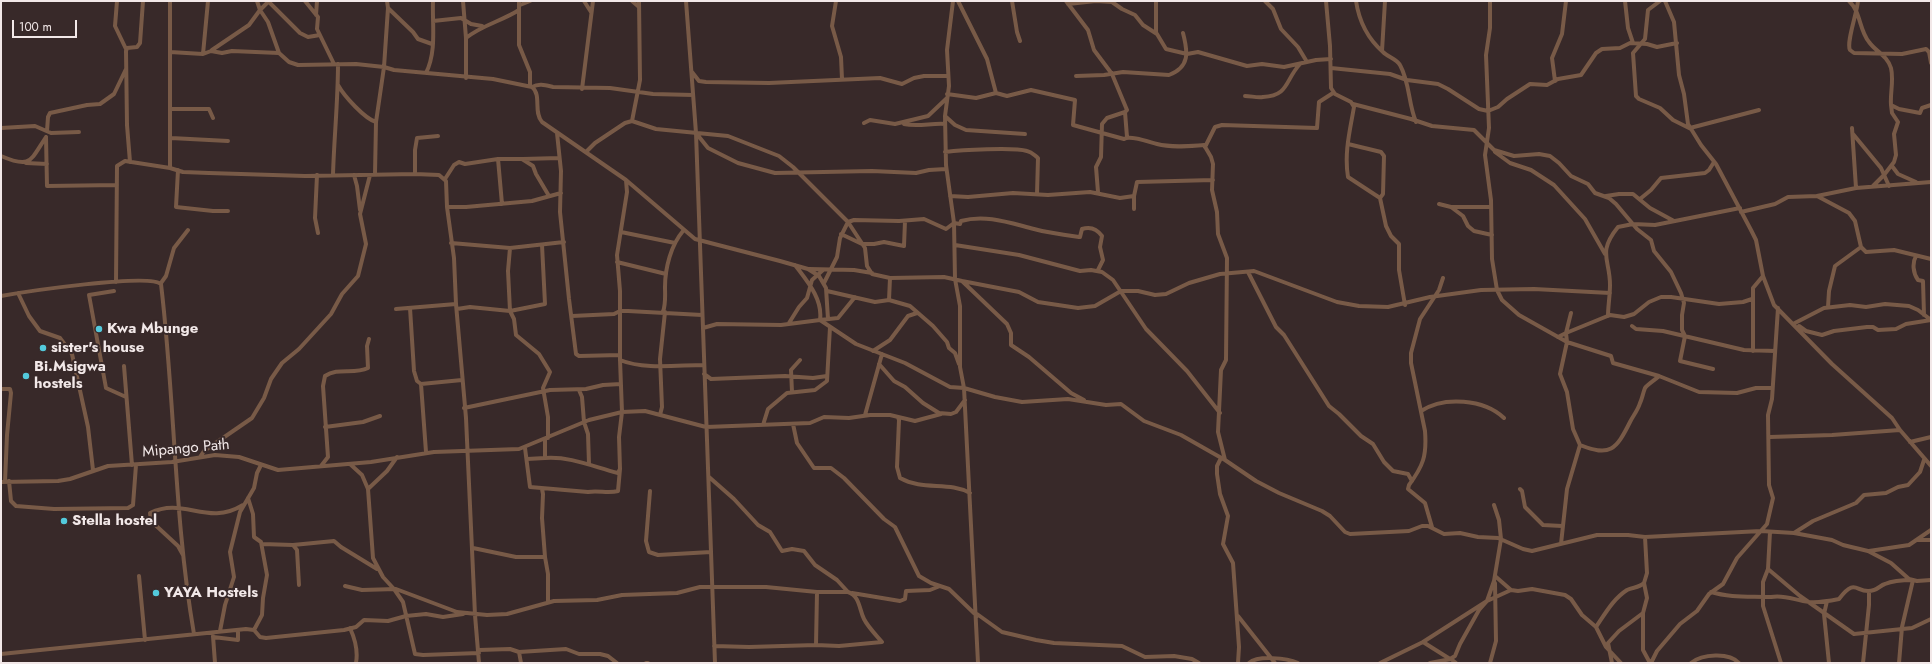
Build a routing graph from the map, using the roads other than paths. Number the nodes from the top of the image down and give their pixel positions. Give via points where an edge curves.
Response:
1 (116, 1) edge
2 (143, 1) edge
3 (170, 1) edge
4 (208, 1) edge
5 (257, 1) edge
6 (268, 1) edge
7 (305, 1) edge
8 (317, 1) edge
9 (387, 1) edge
10 (432, 1) edge
11 (463, 1) edge
12 (530, 1) edge
13 (584, 1) edge
14 (593, 1) edge
15 (632, 1) edge
16 (639, 1) edge
17 (686, 1) edge
18 (836, 1) edge
19 (953, 1) edge
20 (958, 1) edge
21 (1012, 1) edge
22 (1156, 1) edge
23 (1266, 1) edge
24 (1326, 1) edge
25 (1356, 1) edge
26 (1385, 1) edge
27 (1490, 1) edge
28 (1566, 1) edge
29 (1625, 1) edge
30 (1660, 1) edge
31 (1665, 1) edge
32 (1848, 1) edge
33 (1858, 1) edge
34 (1067, 2) edge
35 (520, 5) edge
36 (388, 8) junction
37 (639, 8) junction
38 (260, 10) junction
39 (591, 12) junction
40 (1857, 12) junction
41 (316, 15) junction
42 (465, 20) junction
43 (433, 21) junction
44 (484, 27) junction
45 (1156, 32) junction
46 (1183, 33) dead end
47 (320, 35) junction
48 (466, 38) junction
49 (1020, 41) dead end
50 (1633, 43) junction
51 (1677, 43) junction
52 (432, 44) junction
53 (1641, 44) junction
54 (126, 49) junction
55 (211, 51) junction
56 (1382, 51) junction
57 (170, 52) junction
58 (1881, 52) junction
59 (280, 53) junction
60 (203, 54) junction
61 (1187, 54) junction
62 (1331, 59) junction
63 (1307, 62) junction
64 (1300, 63) junction
65 (1931, 63) edge
66 (336, 64) junction
67 (384, 67) junction
68 (1331, 68) junction
69 (126, 69) junction
70 (691, 70) junction
71 (426, 72) junction
72 (1112, 74) junction
73 (948, 76) junction
74 (1076, 76) dead end
75 (466, 78) junction
76 (842, 79) junction
77 (1407, 80) junction
78 (1555, 81) junction
79 (338, 85) junction
80 (531, 87) junction
81 (582, 89) junction
82 (638, 91) junction
83 (996, 93) junction
84 (1333, 93) junction
85 (693, 95) junction
86 (947, 95) junction
87 (1244, 96) dead end
88 (1353, 104) junction
89 (1891, 105) junction
90 (1931, 105) edge
91 (170, 109) junction
92 (1759, 110) dead end
93 (1488, 111) junction
94 (1125, 112) junction
95 (945, 116) junction
96 (213, 118) dead end
97 (632, 121) junction
98 (376, 122) junction
99 (1416, 122) junction
100 (864, 123) dead end
101 (904, 124) junction
102 (945, 124) junction
103 (1, 128) edge
104 (1852, 128) dead end
105 (1691, 129) junction
106 (79, 132) dead end
107 (696, 132) junction
108 (557, 133) junction
109 (1102, 133) junction
110 (47, 134) junction
111 (1025, 134) dead end
112 (1853, 134) junction
113 (438, 136) dead end
114 (170, 138) junction
115 (1127, 138) junction
116 (228, 141) dead end
117 (1486, 143) junction
118 (1348, 144) junction
119 (1205, 147) junction
120 (1494, 150) junction
121 (587, 151) junction
122 (945, 152) junction
123 (1, 156) edge
124 (559, 158) junction
125 (498, 159) junction
126 (523, 159) junction
127 (26, 162) junction
128 (130, 162) junction
129 (1714, 162) junction
130 (47, 164) junction
131 (1892, 166) junction
132 (170, 168) junction
133 (946, 169) junction
134 (178, 170) junction
135 (800, 173) junction
136 (415, 174) junction
137 (333, 175) junction
138 (354, 175) junction
139 (372, 175) junction
140 (1884, 175) junction
141 (317, 176) junction
142 (445, 179) junction
143 (626, 180) junction
144 (1213, 180) junction
145 (1916, 182) junction
146 (1931, 182) edge
147 (117, 185) junction
148 (1872, 186) junction
149 (1888, 186) junction
150 (1856, 188) junction
151 (1098, 192) junction
152 (560, 193) junction
153 (1037, 194) junction
154 (549, 196) junction
155 (950, 196) junction
156 (1134, 196) junction
157 (1605, 196) junction
158 (1817, 196) junction
159 (1380, 198) junction
160 (1640, 199) junction
161 (502, 204) junction
162 (1439, 204) dead end
163 (447, 207) junction
164 (1451, 207) junction
165 (1491, 207) junction
166 (1134, 209) dead end
167 (1740, 210) junction
168 (228, 211) dead end
169 (360, 214) junction
170 (905, 221) junction
171 (1674, 221) junction
172 (848, 222) junction
173 (954, 223) junction
174 (1633, 224) junction
175 (188, 230) dead end
176 (683, 231) junction
177 (621, 232) junction
178 (318, 233) dead end
179 (841, 234) junction
180 (1492, 236) junction
181 (700, 241) junction
182 (564, 242) junction
183 (452, 243) junction
184 (675, 243) junction
185 (862, 244) junction
186 (542, 245) junction
187 (955, 245) junction
188 (1861, 247) junction
189 (510, 248) junction
190 (1605, 254) junction
191 (1916, 256) junction
192 (1931, 260) edge
193 (617, 262) junction
194 (795, 265) junction
195 (808, 269) junction
196 (822, 270) junction
197 (831, 270) junction
198 (1098, 270) junction
199 (1248, 272) junction
200 (666, 274) junction
201 (816, 274) junction
202 (872, 274) junction
203 (1228, 274) junction
204 (1763, 276) junction
205 (890, 278) junction
206 (1443, 278) dead end
207 (955, 279) junction
208 (962, 281) junction
209 (116, 282) junction
210 (161, 283) junction
211 (824, 283) junction
212 (810, 284) junction
213 (1497, 290) junction
214 (114, 291) dead end
215 (827, 291) junction
216 (1120, 291) junction
217 (18, 293) junction
218 (1610, 293) junction
219 (1, 296) edge
220 (855, 297) junction
221 (1435, 297) junction
222 (1684, 299) junction
223 (1752, 299) junction
224 (890, 300) junction
225 (456, 304) junction
226 (1405, 305) junction
227 (1828, 307) junction
228 (410, 308) junction
229 (1778, 308) junction
230 (396, 309) dead end
231 (457, 309) junction
232 (510, 311) junction
233 (620, 311) junction
234 (664, 312) junction
235 (917, 313) junction
236 (1571, 313) dead end
237 (702, 315) junction
238 (1924, 315) junction
239 (572, 316) junction
240 (1608, 316) junction
241 (828, 319) junction
242 (820, 320) junction
243 (1931, 320) edge
244 (789, 323) junction
245 (1794, 324) junction
246 (1632, 326) dead end
247 (830, 327) junction
248 (703, 328) junction
249 (1566, 333) junction
250 (1686, 336) junction
251 (1558, 337) junction
252 (369, 339) dead end
253 (1567, 342) junction
254 (873, 351) junction
255 (1753, 351) junction
256 (1775, 351) junction
257 (882, 354) junction
258 (620, 358) junction
259 (800, 360) dead end
260 (880, 364) junction
261 (660, 365) junction
262 (704, 365) junction
263 (124, 366) dead end
264 (960, 367) junction
265 (1713, 369) dead end
266 (704, 374) junction
267 (827, 376) junction
268 (1659, 376) junction
269 (791, 377) junction
270 (462, 380) junction
271 (421, 384) junction
272 (621, 384) junction
273 (964, 388) junction
274 (1772, 388) junction
275 (1, 389) edge
276 (579, 390) junction
277 (542, 391) junction
278 (792, 392) junction
279 (126, 397) junction
280 (965, 400) junction
281 (1090, 402) junction
282 (464, 408) junction
283 (1421, 411) junction
284 (622, 412) junction
285 (1220, 413) junction
286 (941, 414) junction
287 (660, 415) junction
288 (866, 415) junction
289 (380, 416) dead end
290 (898, 417) junction
291 (1504, 418) dead end
292 (584, 422) junction
293 (793, 424) junction
294 (763, 425) junction
295 (325, 427) junction
296 (706, 427) junction
297 (1900, 430) junction
298 (1770, 437) junction
299 (1931, 437) edge
300 (547, 439) junction
301 (1910, 442) junction
302 (1580, 445) junction
303 (525, 448) junction
304 (468, 451) junction
305 (426, 452) junction
306 (200, 457) junction
307 (397, 457) junction
308 (545, 458) junction
309 (527, 459) junction
310 (1224, 459) junction
311 (1924, 460) junction
312 (176, 462) junction
313 (350, 464) junction
314 (589, 464) junction
315 (134, 465) junction
316 (261, 465) junction
317 (321, 466) junction
318 (1931, 466) edge
319 (620, 469) junction
320 (93, 470) junction
321 (709, 477) junction
322 (1412, 481) junction
323 (5, 482) edge
324 (368, 489) junction
325 (542, 489) junction
326 (1520, 489) dead end
327 (650, 491) dead end
328 (970, 493) junction
329 (248, 498) junction
330 (243, 505) junction
331 (1494, 505) dead end
332 (180, 507) junction
333 (1562, 526) junction
334 (1432, 527) junction
335 (1931, 530) edge
336 (1761, 531) junction
337 (1770, 532) junction
338 (1794, 533) junction
339 (1645, 537) junction
340 (1501, 539) junction
341 (1916, 540) junction
342 (1931, 540) edge
343 (262, 544) junction
344 (1561, 544) junction
345 (293, 545) junction
346 (473, 548) junction
347 (1868, 551) junction
348 (711, 552) junction
349 (184, 557) junction
350 (545, 557) junction
351 (1768, 569) junction
352 (379, 570) junction
353 (140, 576) dead end
354 (1495, 579) junction
355 (1914, 580) junction
356 (1931, 580) edge
357 (1644, 583) junction
358 (299, 585) dead end
359 (345, 586) dead end
360 (940, 586) junction
361 (712, 588) junction
362 (394, 589) junction
363 (1511, 590) junction
364 (1869, 591) junction
365 (816, 592) junction
366 (1711, 592) junction
367 (850, 593) junction
368 (1495, 597) junction
369 (1762, 597) junction
370 (1487, 601) junction
371 (1827, 601) junction
372 (548, 602) junction
373 (1809, 602) junction
374 (1642, 613) junction
375 (466, 614) junction
376 (1824, 614) junction
377 (475, 615) junction
378 (977, 615) junction
379 (406, 616) junction
380 (1238, 616) junction
381 (1931, 619) edge
382 (1596, 627) junction
383 (350, 628) junction
384 (1902, 629) junction
385 (254, 630) junction
386 (220, 631) junction
387 (238, 631) junction
388 (194, 634) junction
389 (1867, 634) junction
390 (213, 635) junction
391 (145, 640) junction
392 (1424, 642) junction
393 (816, 645) junction
394 (714, 646) junction
395 (1608, 649) junction
396 (479, 652) junction
397 (519, 652) junction
398 (1, 654) edge
399 (1273, 658) junction
400 (1450, 659) junction
401 (215, 663) edge
402 (356, 663) edge
403 (479, 663) edge
404 (521, 663) edge
405 (617, 663) edge
406 (715, 663) edge
407 (978, 663) edge
408 (1199, 663) edge
409 (1238, 663) edge
410 (1249, 663) edge
411 (1275, 663) edge
412 (1298, 663) edge
413 (1380, 663) edge
414 (1430, 663) edge
415 (1456, 663) edge
416 (1490, 663) edge
417 (1612, 663) edge
418 (1621, 663) edge
419 (1651, 663) edge
420 (1691, 663) edge
421 (1739, 663) edge
422 (1781, 663) edge
423 (1829, 663) edge
424 (1863, 663) edge
425 (1899, 663) edge

1 - 54 street via 115,26
2 - 54 street via 140,43 137,47
3 - 57 street
4 - 60 street
5 - 38 street
6 - 38 street
6 - 47 street via 300,33 308,37
7 - 41 street
8 - 41 street
9 - 36 street
10 - 43 street
11 - 42 street
12 - 35 street
13 - 39 street
14 - 39 street
15 - 37 street
16 - 37 street
17 - 70 street
18 - 76 street via 832,26 841,57
19 - 73 street via 947,50
20 - 83 street via 987,59
21 - 49 street via 1016,32
22 - 45 street
23 - 63 street via 1273,9 1281,29 1298,47
24 - 62 street
25 - 56 street via 1363,28
26 - 56 street
27 - 93 street via 1490,28 1486,49
28 - 78 street via 1562,34 1552,58
29 - 50 street via 1628,28
30 - 53 street via 1646,13 1646,36
31 - 51 street via 1674,22
32 - 40 street
33 - 40 street
34 - 45 street via 1112,2 1135,15 1141,24
34 - 72 street via 1088,30 1094,50
35 - 44 street via 501,20
35 - 80 street via 519,45 530,72
36 - 52 street via 418,39
36 - 67 street
37 - 82 street
38 - 55 street via 249,25
38 - 59 street via 268,22
39 - 81 street
40 - 58 street via 1869,42
40 - 58 street via 1848,43 1850,50 1854,53
41 - 47 street
42 - 43 street via 461,18
42 - 44 street
42 - 48 street
43 - 52 street
44 - 48 street
45 - 61 street via 1166,49
46 - 61 street
47 - 66 street
48 - 75 street
50 - 53 street
50 - 78 street via 1600,50 1583,74
51 - 53 street via 1657,47
51 - 105 street via 1679,75
52 - 71 street via 430,65
53 - 105 street via 1633,53 1637,98 1660,108 1673,120
54 - 69 street
55 - 59 street
55 - 60 street
56 - 77 street via 1399,63
57 - 60 street
57 - 91 street
58 - 65 street via 1906,53 1926,49
58 - 89 street via 1891,68
59 - 66 street via 289,62 298,65
61 - 64 street via 1198,52 1247,66 1262,64 1284,67
61 - 72 street via 1183,66 1169,75 1123,72
62 - 63 street
62 - 68 street
63 - 64 street
64 - 87 street via 1293,70 1283,92 1276,96 1261,98
66 - 67 street
66 - 79 street
67 - 71 street
67 - 98 street
68 - 77 street via 1390,74
68 - 84 street
69 - 110 street via 114,94 100,104 50,113
69 - 128 street
70 - 76 street via 699,81 706,82 769,83
70 - 85 street
71 - 75 street
72 - 74 street
72 - 94 street via 1125,102
73 - 76 street via 919,77 902,84 880,78
73 - 86 street
75 - 80 street via 493,79
77 - 93 street via 1442,86 1478,109
77 - 99 street via 1410,107
78 - 93 street via 1547,85 1530,84 1507,98 1498,107
79 - 98 street via 346,97 369,119
79 - 137 street
80 - 81 street via 545,85
80 - 108 street via 535,90 539,118
81 - 82 street
82 - 85 street
82 - 97 street
83 - 86 street via 976,98
83 - 109 street via 1007,96 1031,90 1075,100 1074,125
84 - 88 street
84 - 119 street via 1318,102 1317,128 1222,125 1215,128
85 - 107 street
86 - 95 street
86 - 101 street via 928,116
88 - 99 street
88 - 118 street
89 - 90 street via 1920,113 1922,108
89 - 131 street via 1892,113 1898,122 1894,134 1896,158
91 - 96 street via 209,109
91 - 114 street
92 - 105 street
93 - 117 street
94 - 109 street via 1107,118 1102,124
94 - 115 street
95 - 102 street
95 - 111 street via 966,130
97 - 107 street via 656,129
97 - 121 street via 598,141
98 - 139 street
99 - 117 street via 1476,131
100 - 101 street via 870,120 883,124
101 - 102 street
102 - 122 street
103 - 110 street via 35,126
104 - 112 street
105 - 129 street
106 - 110 street
107 - 135 street via 728,136 779,156
107 - 135 street via 708,148 738,163 775,173
107 - 181 street
108 - 121 street
108 - 124 street
109 - 115 street via 1124,140
109 - 151 street via 1101,157 1096,167
110 - 127 street via 33,157
110 - 130 street
112 - 140 street via 1877,162
112 - 150 street
113 - 136 street via 417,138
114 - 116 street
114 - 132 street
115 - 119 street via 1163,145
117 - 120 street
117 - 165 street
118 - 159 street via 1348,178
118 - 159 street via 1381,152 1384,156 1383,194
119 - 144 street via 1211,157
120 - 157 street via 1514,156 1548,156 1560,163 1571,176 1588,184 1595,193
120 - 190 street via 1510,163 1531,170 1554,185 1582,216
121 - 143 street
122 - 133 street
122 - 153 street via 1026,150 1033,153 1038,158
123 - 127 street via 13,162
124 - 126 street
124 - 152 street
125 - 126 street
125 - 142 street via 465,164 459,162
125 - 161 street
126 - 154 street via 533,166
127 - 130 street
128 - 132 street
128 - 147 street via 125,161 117,166
129 - 160 street via 1705,172 1661,178
129 - 167 street
130 - 147 street via 47,186
131 - 140 street
131 - 145 street via 1898,174
132 - 134 street
133 - 135 street via 916,173
133 - 155 street
134 - 141 street
134 - 168 street via 176,207
135 - 172 street
136 - 139 street
136 - 142 street via 439,175
137 - 138 street
137 - 141 street
138 - 139 street
138 - 169 street
139 - 169 street
140 - 148 street
140 - 149 street
141 - 178 street via 315,218
142 - 163 street
143 - 176 street
143 - 177 street via 627,192
144 - 156 street via 1137,182
144 - 203 street via 1218,234 1226,254
145 - 146 street
145 - 149 street
147 - 209 street
148 - 149 street
148 - 150 street
150 - 158 street
151 - 153 street
151 - 156 street via 1120,198
152 - 154 street
152 - 182 street
153 - 155 street
154 - 161 street via 540,200
155 - 173 street
156 - 166 street
157 - 160 street via 1630,193
157 - 174 street via 1619,206
158 - 167 street via 1791,196 1775,204
158 - 188 street via 1847,210 1854,218
159 - 226 street via 1386,226 1398,244
160 - 171 street via 1650,208
161 - 163 street
162 - 164 street
163 - 183 street
164 - 165 street
164 - 180 street via 1463,216 1474,231
165 - 180 street
167 - 171 street
167 - 204 street via 1756,240
169 - 306 street via 366,244 358,276 342,294 331,314 299,349 282,363 252,418 204,451
170 - 172 street
170 - 173 street via 924,220 946,229
170 - 185 street via 904,246 884,242
171 - 174 street via 1652,225
172 - 179 street
172 - 185 street
173 - 187 street
173 - 198 street via 960,224 961,221 972,218 986,218 1043,231 1080,236 1082,229 1094,228 1100,232 1103,239 1100,247 1103,260
174 - 190 street via 1618,227 1608,242
174 - 222 street via 1651,240 1654,251 1671,272
175 - 210 street via 174,248 166,276
176 - 181 street
176 - 184 street
177 - 184 street
177 - 193 street
179 - 185 street
179 - 197 street via 837,257
180 - 213 street via 1492,259
181 - 194 street
181 - 237 street
182 - 186 street
182 - 239 street
183 - 189 street
183 - 225 street
184 - 200 street
185 - 202 street via 865,248 867,266
186 - 189 street
186 - 232 street via 545,304
187 - 198 street via 1019,255 1080,271
187 - 207 street
188 - 191 street via 1866,252 1894,250
188 - 227 street via 1835,266 1828,291
189 - 232 street
190 - 218 street
191 - 192 street
191 - 238 street via 1913,262 1915,276 1923,281
193 - 200 street
193 - 233 street
194 - 195 street
194 - 212 street
195 - 196 street
195 - 201 street
196 - 197 street
196 - 201 street
197 - 202 street via 854,270
197 - 211 street
198 - 216 street via 1113,280
199 - 203 street
199 - 226 street via 1262,273 1346,305 1383,308
199 - 322 street via 1276,327 1284,335 1324,401 1373,444 1385,464 1396,472 1408,474
200 - 234 street
201 - 211 street
201 - 212 street
202 - 205 street
203 - 216 street via 1189,283 1166,294
203 - 285 street via 1226,360 1221,370
204 - 223 street via 1753,286
204 - 229 street via 1772,301
205 - 207 street
205 - 224 street
206 - 221 street
207 - 208 street
207 - 264 street via 960,306
208 - 216 street via 1019,292 1038,302 1078,308 1095,306
208 - 281 street via 1007,324 1011,333 1011,345 1030,357 1071,393
209 - 210 street via 145,280
209 - 217 street
210 - 312 street via 170,360
211 - 215 street
212 - 242 street via 818,301
212 - 244 street via 807,298
213 - 218 street
213 - 221 street via 1478,290
213 - 251 street via 1502,300 1517,314
214 - 279 street via 88,295 106,388
215 - 220 street
215 - 241 street
216 - 285 street via 1146,329 1187,371
217 - 219 street
217 - 320 street via 28,316 40,331 60,338 72,354 88,427
218 - 240 street
220 - 224 street via 875,302
220 - 241 street via 838,318
221 - 226 street
221 - 283 street via 1420,319 1411,353
222 - 223 street via 1726,304
222 - 240 street via 1662,297 1649,302 1634,314 1624,317
222 - 250 street via 1682,330
223 - 255 street
224 - 235 street via 906,304
225 - 228 street
225 - 231 street
227 - 238 street via 1895,305 1914,308
227 - 245 street via 1817,310
228 - 230 street
228 - 271 street via 414,371 417,381
229 - 245 street
229 - 256 street
231 - 232 street via 470,307
231 - 270 street
232 - 277 street via 516,335 539,354 550,372
233 - 234 street
233 - 239 street via 614,314
233 - 258 street
234 - 237 street
234 - 261 street
235 - 254 street via 908,316 890,340
235 - 264 street via 931,323 947,342 955,353
236 - 249 street
237 - 248 street
238 - 243 street
239 - 258 street via 577,355
240 - 249 street
241 - 242 street
242 - 244 street
242 - 247 street
243 - 245 street via 1906,324 1896,329 1878,330 1867,327 1817,336
244 - 248 street via 730,323
245 - 297 street via 1832,364 1892,418
246 - 250 street via 1638,330 1658,330
247 - 254 street via 856,344
247 - 267 street
248 - 262 street
249 - 251 street
249 - 253 street
250 - 255 street
250 - 265 street via 1680,361
251 - 253 street
252 - 295 street via 368,368 360,372 342,371 324,376
253 - 268 street via 1611,356 1613,363
253 - 302 street via 1560,374 1567,392 1573,429
254 - 257 street
255 - 256 street
256 - 274 street
257 - 260 street
257 - 273 street via 950,387
258 - 261 street via 633,365
258 - 272 street
259 - 269 street via 791,368
260 - 286 street via 894,382 903,385 923,403
260 - 288 street
261 - 262 street
261 - 287 street
262 - 266 street
263 - 279 street
264 - 273 street
266 - 269 street via 711,379
266 - 296 street
267 - 269 street
267 - 278 street via 826,381 818,389
268 - 274 street via 1699,392 1737,393 1756,388
268 - 302 street via 1645,388 1628,428 1612,448 1598,451
269 - 278 street
270 - 271 street
270 - 282 street
271 - 305 street
272 - 276 street
272 - 284 street
273 - 280 street
273 - 281 street via 1022,402 1058,398
274 - 298 street via 1772,402 1768,415
275 - 323 street via 10,389 11,393
276 - 277 street
276 - 292 street
277 - 282 street
277 - 300 street via 548,417
278 - 294 street via 787,393 768,409
279 - 315 street
280 - 286 street, Mipango Path via 956,412
280 - 328 street
281 - 310 street via 1121,404 1144,421 1181,435
282 - 304 street
283 - 291 street via 1430,405 1443,403 1473,403 1496,411
283 - 322 street via 1426,444 1423,465
284 - 287 street, Mipango Path via 640,410
284 - 292 street, Mipango Path
284 - 319 street via 619,437
285 - 310 street via 1218,436
286 - 290 street, Mipango Path via 915,421
287 - 296 street, Mipango Path
288 - 290 street, Mipango Path
288 - 293 street, Mipango Path via 850,418 824,417 810,423
289 - 295 street via 363,422
290 - 328 street via 897,472 900,478 929,487 961,488
292 - 300 street, Mipango Path
292 - 314 street via 588,434
293 - 294 street, Mipango Path
293 - 360 street via 797,443 814,468 831,468 844,478 895,527 919,576
294 - 296 street, Mipango Path
295 - 317 street via 328,457
296 - 321 street
297 - 298 street
297 - 301 street
298 - 336 street via 1769,484 1773,498 1767,524
299 - 301 street
300 - 303 street, Mipango Path
300 - 308 street
301 - 311 street
302 - 333 street via 1567,489
303 - 304 street, Mipango Path
303 - 309 street
304 - 305 street, Mipango Path
304 - 346 street
305 - 307 street, Mipango Path
306 - 312 street, Mipango Path
306 - 316 street, Mipango Path via 234,456
307 - 313 street, Mipango Path
307 - 324 street
308 - 309 street
308 - 314 street
309 - 325 street via 530,487
310 - 334 street via 1279,493 1322,511 1345,532 1406,532 1422,526
310 - 380 street via 1216,471 1220,494 1228,516 1223,544 1233,560
311 - 318 street
311 - 338 street via 1918,474 1906,486 1898,487 1886,494 1864,495 1856,503 1813,521
312 - 315 street, Mipango Path
312 - 332 street
313 - 317 street, Mipango Path
313 - 324 street via 362,475
314 - 319 street via 618,473
315 - 320 street, Mipango Path via 108,466
315 - 323 street via 133,505 128,508 54,509 16,506 11,501
316 - 317 street, Mipango Path via 278,470
316 - 329 street
319 - 325 street via 618,491 612,493 595,490 588,492
320 - 323 street, Mipango Path via 66,480
321 - 348 street
321 - 367 street via 734,498 758,525 770,532 782,551 804,551 815,566 837,580
322 - 334 street via 1409,490 1425,503
324 - 352 street via 373,558
325 - 350 street
326 - 333 street via 1525,507 1544,525
327 - 348 street via 646,541 649,552 658,555
328 - 378 street
329 - 330 street
329 - 343 street via 253,514 254,537
330 - 332 street via 234,510 212,514
330 - 386 street via 230,552 234,577
331 - 340 street via 1500,520
332 - 349 street
332 - 349 street via 163,508 149,515 151,521 178,546
333 - 344 street
334 - 340 street via 1444,534 1460,533
335 - 341 street
336 - 337 street
336 - 339 street
336 - 366 street via 1737,558 1723,584
337 - 338 street
337 - 351 street
338 - 347 street via 1832,540
339 - 344 street via 1597,535
339 - 357 street
340 - 344 street via 1528,550
340 - 354 street
341 - 342 street
341 - 347 street via 1909,545
343 - 345 street
343 - 385 street via 267,575 262,615
345 - 352 street via 334,541
345 - 358 street via 297,550
346 - 350 street via 516,557
346 - 377 street
347 - 355 street via 1884,558 1905,576
348 - 361 street
349 - 388 street
350 - 372 street
351 - 369 street via 1763,582
351 - 373 street
352 - 362 street
353 - 391 street
354 - 363 street
354 - 368 street
354 - 370 street
355 - 356 street
355 - 364 street via 1895,580
355 - 384 street
357 - 374 street via 1647,598
357 - 382 street via 1621,594
359 - 362 street via 362,590
360 - 367 street via 932,590 906,591 905,600 900,601
360 - 378 street via 949,589
361 - 365 street via 766,587
361 - 372 street via 677,593 622,595 597,600
361 - 394 street
362 - 375 street
362 - 379 street via 403,602
363 - 368 street
363 - 382 street via 1532,589 1565,595
364 - 371 street via 1853,587 1846,589 1838,599
364 - 389 street
365 - 367 street
365 - 393 street
366 - 369 street via 1730,597
366 - 419 street via 1697,611 1680,624 1657,651
367 - 393 street via 860,604 864,618 882,642 839,646
368 - 370 street
368 - 416 street via 1496,641
369 - 373 street via 1792,597
369 - 422 street
370 - 392 street
370 - 400 street via 1471,623 1455,656
371 - 373 street
371 - 376 street
372 - 377 street via 507,614
373 - 376 street
374 - 395 street via 1619,631 1608,643
374 - 419 street via 1644,650
375 - 377 street
375 - 379 street via 443,617 426,614
376 - 389 street via 1854,634
376 - 423 street
377 - 396 street
378 - 407 street
378 - 408 street via 1002,632 1036,640 1122,646 1145,656 1174,656
379 - 383 street via 388,622 364,620 356,627
379 - 396 street via 416,654 423,656
380 - 399 street via 1261,647
380 - 409 street
381 - 384 street via 1912,628
382 - 395 street
383 - 385 street via 319,634 266,638 260,637
383 - 402 street via 354,638
384 - 389 street
384 - 425 street
385 - 387 street
386 - 387 street
386 - 390 street
387 - 390 street via 238,640
388 - 390 street
388 - 391 street
389 - 424 street
390 - 401 street
391 - 398 street
392 - 400 street
392 - 413 street
393 - 394 street
394 - 406 street
395 - 417 street
395 - 418 street
396 - 397 street via 510,649
396 - 403 street
397 - 404 street
397 - 405 street via 566,649 579,654 596,653 607,656
399 - 410 street
399 - 411 street
399 - 412 street
400 - 414 street
400 - 415 street
420 - 421 street via 1697,659 1718,656 1729,657

